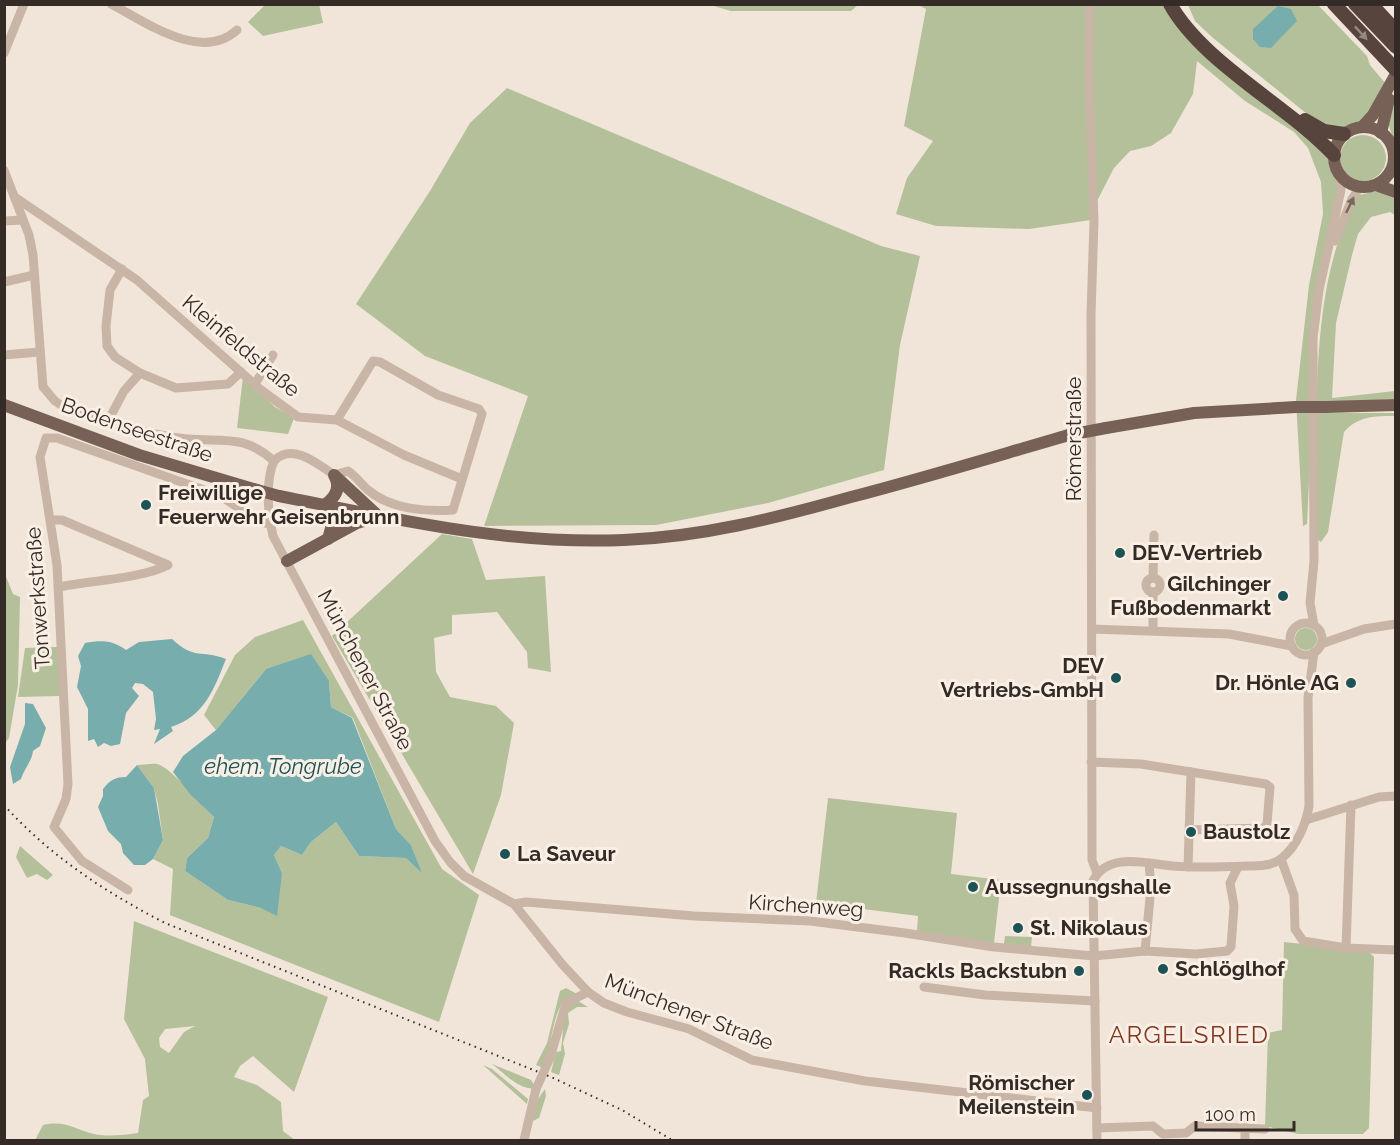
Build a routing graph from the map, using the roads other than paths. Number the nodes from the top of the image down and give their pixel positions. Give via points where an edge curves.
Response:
1 (24, 4) edge
2 (111, 4) edge
3 (1090, 4) edge
4 (1170, 4) edge
5 (1181, 4) edge
6 (1334, 4) edge
7 (1355, 4) edge
8 (1371, 4) edge
9 (237, 30) dead end
10 (1394, 40) edge
11 (4, 52) edge
12 (1395, 72) edge
13 (1395, 84) edge
14 (1362, 127) junction
15 (1381, 133) junction
16 (1344, 134) junction
17 (1334, 155) junction
18 (4, 170) edge
19 (1394, 171) edge
20 (1341, 176) junction
21 (1376, 184) junction
22 (1360, 187) junction
23 (1395, 192) edge
24 (16, 198) junction
25 (23, 220) junction
26 (4, 221) edge
27 (1326, 262) junction
28 (122, 269) junction
29 (34, 275) junction
30 (4, 282) edge
31 (39, 352) junction
32 (4, 355) edge
33 (273, 355) dead end
34 (241, 372) junction
35 (140, 373) junction
36 (255, 384) junction
37 (4, 405) edge
38 (1395, 405) edge
39 (337, 420) junction
40 (108, 421) junction
41 (274, 461) junction
42 (334, 475) junction
43 (462, 479) junction
44 (324, 505) junction
45 (380, 516) junction
46 (51, 520) junction
47 (270, 525) junction
48 (1154, 535) dead end
49 (328, 539) junction
50 (287, 561) junction
51 (59, 587) junction
52 (1310, 603) junction
53 (1300, 623) junction
54 (1395, 624) edge
55 (1317, 628) junction
56 (1092, 629) junction
57 (1153, 630) junction
58 (1291, 632) junction
59 (1342, 635) junction
60 (1268, 642) junction
61 (1321, 644) junction
62 (1295, 650) junction
63 (1314, 652) junction
64 (1309, 676) junction
65 (1091, 762) junction
66 (1191, 772) junction
67 (1395, 796) edge
68 (1351, 806) junction
69 (1306, 820) junction
70 (1189, 830) junction
71 (1281, 859) junction
72 (1149, 863) junction
73 (1188, 867) junction
74 (1220, 867) junction
75 (1238, 867) junction
76 (1097, 873) junction
77 (1230, 883) junction
78 (128, 890) dead end
79 (514, 904) junction
80 (1346, 948) junction
81 (1395, 950) edge
82 (1145, 951) junction
83 (1094, 956) junction
84 (924, 987) dead end
85 (588, 992) junction
86 (1095, 1001) junction
87 (1097, 1108) junction
88 (1245, 1126) junction
89 (1097, 1128) junction
90 (1266, 1129) dead end
91 (524, 1140) edge
92 (1097, 1140) edge
93 (1245, 1140) edge

1 - 11 street
2 - 9 street via 194,42 214,44
3 - 56 street, Römerstraße via 1094,221
4 - 17 highway via 1195,37
5 - 16 highway via 1196,32 1255,83 1324,131
6 -> 12 highway
7 - 10 highway
8 - 10 highway
12 - 14 main road via 1373,115
13 - 15 main road via 1383,115
14 - 15 main road
14 - 16 main road
15 - 19 main road via 1392,149
16 - 17 main road
17 - 20 main road
18 - 24 street
19 - 21 main road
20 - 22 main road
20 - 27 street
21 - 22 main road
21 - 23 main road
27 -> 22 street
24 - 25 street
24 - 28 street, Kleinfeldstraße
25 - 26 street
25 - 29 street
27 - 52 street via 1313,338 1314,561
28 - 34 street, Kleinfeldstraße
28 - 35 street via 110,290 106,346 115,357
29 - 30 street
29 - 31 street
31 - 32 street
31 - 40 street via 43,387 55,401
33 - 36 street
34 - 35 street via 228,384 176,388
34 - 36 street, Kleinfeldstraße
35 - 40 street via 124,391
36 - 39 street, Kleinfeldstraße via 298,417
37 - 44 main road, Bodenseestraße, bridge via 139,454 257,490
38 - 45 main road, Bodenseestraße, bridge via 1194,413 1106,428 765,520 696,534 623,540 548,539 460,532
39 - 43 street, Kleinfeldstraße via 404,455
39 - 43 street via 369,363 380,362 438,395 479,409 482,414
40 - 41 street via 162,436 250,443
41 - 42 street via 285,454 303,455
41 - 47 street via 270,473
42 - 43 street via 348,471 381,498 401,506 441,511 453,510
42 - 44 main road via 336,494
42 - 45 main road
44 - 45 main road, Bodenseestraße
44 - 49 main road via 333,521
45 - 49 main road
46 - 47 street, Tonwerkstraße via 40,457 44,441 50,437 220,496
46 - 51 street, Tonwerkstraße
46 - 51 street via 62,520 168,565 159,570
47 - 50 street, Münchener Straße
48 - 57 street via 1153,578 1160,586 1153,592
49 - 50 main road
50 - 79 street, Münchener Straße via 435,841 464,876
51 - 78 street, Tonwerkstraße via 68,784 54,827 82,861
52 - 53 street
52 - 55 street
53 - 55 street
53 - 58 street
54 - 59 street
55 - 59 street
55 - 61 street
56 - 57 street
56 - 65 street, Römerstraße
57 - 60 street via 1229,634
58 - 60 street
58 - 62 street
59 - 61 street
60 - 62 street
61 - 63 street
62 - 63 street
62 - 64 street
63 - 64 street
64 - 69 street
65 - 66 street
65 - 76 street, Römerstraße via 1092,860
66 - 70 street
66 - 70 street via 1266,784 1272,792 1264,828
67 - 68 street
68 - 69 street
68 - 80 street
69 - 71 street
70 - 73 street
71 - 75 street via 1271,864
71 - 80 street via 1294,895 1297,936 1313,944
72 - 73 street
72 - 76 street via 1122,862
72 - 82 street via 1151,887
73 - 74 street
74 - 75 street
74 - 77 street
75 - 77 street
76 - 83 street, Römerstraße via 1092,890
77 - 82 street, Kirchenweg via 1234,906 1230,949 1196,954
79 - 83 street, Kirchenweg via 810,921 994,947
79 - 85 street, Münchener Straße
80 - 81 street
82 - 83 street, Kirchenweg
83 - 86 street, Römerstraße
84 - 86 street
85 - 87 street, Münchener Straße via 627,1012 689,1029 752,1060 875,1082
85 - 91 street, bridge via 566,1003
86 - 87 street, Römerstraße
87 - 89 street, Römerstraße
88 - 89 street via 1195,1126 1186,1133 1163,1134 1153,1126
88 - 90 street
88 - 93 street
89 - 92 street, Römerstraße

